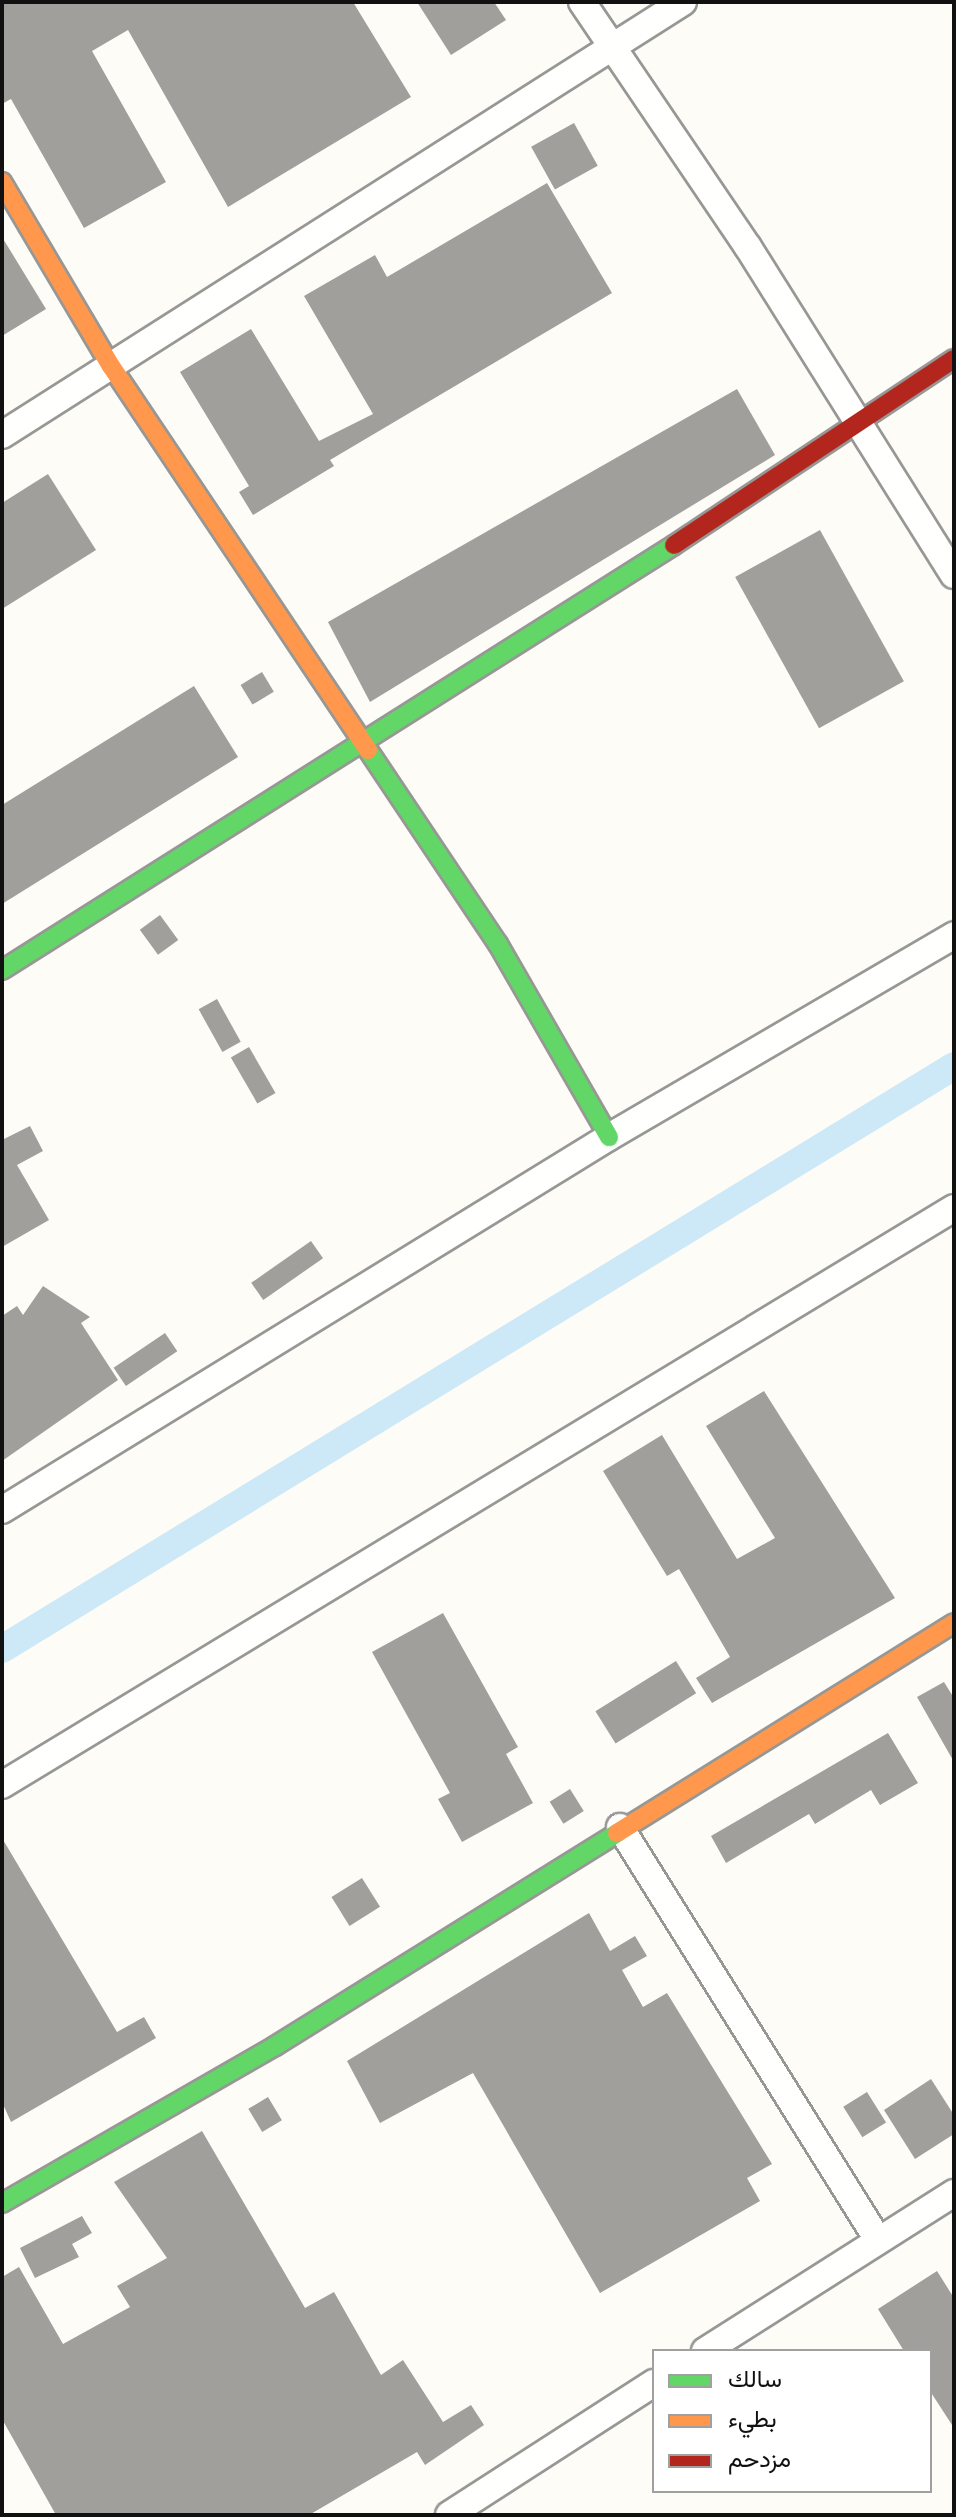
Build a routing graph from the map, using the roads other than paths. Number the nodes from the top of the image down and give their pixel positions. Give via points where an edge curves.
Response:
1 (582, 2) edge
2 (683, 2) edge
3 (610, 46) junction
4 (2, 182) edge
5 (954, 359) edge
6 (111, 366) junction
7 (860, 427) junction
8 (2, 435) edge
9 (954, 575) edge
10 (365, 739) junction
11 (954, 935) edge
12 (2, 970) edge
13 (609, 1137) junction
14 (954, 1208) edge
15 (2, 1510) edge
16 (951, 1632) edge
17 (2, 1785) edge
18 (620, 1827) junction
19 (954, 2193) edge
20 (2, 2203) edge
21 (878, 2240) junction
22 (708, 2349) edge
23 (652, 2384) edge
24 (449, 2515) edge

1 - 3 street
2 - 3 street
3 - 6 street
3 - 7 street via 748,247
4 - 6 street
5 - 7 street
6 - 8 street
6 - 10 street
7 - 9 street
7 - 10 street
10 - 12 street
10 - 13 street via 522,983
11 - 13 street
13 - 15 street
14 - 17 street
16 - 18 street
18 - 20 street via 275,2046
18 - 21 street
19 - 21 street
21 - 22 street
23 - 24 street

